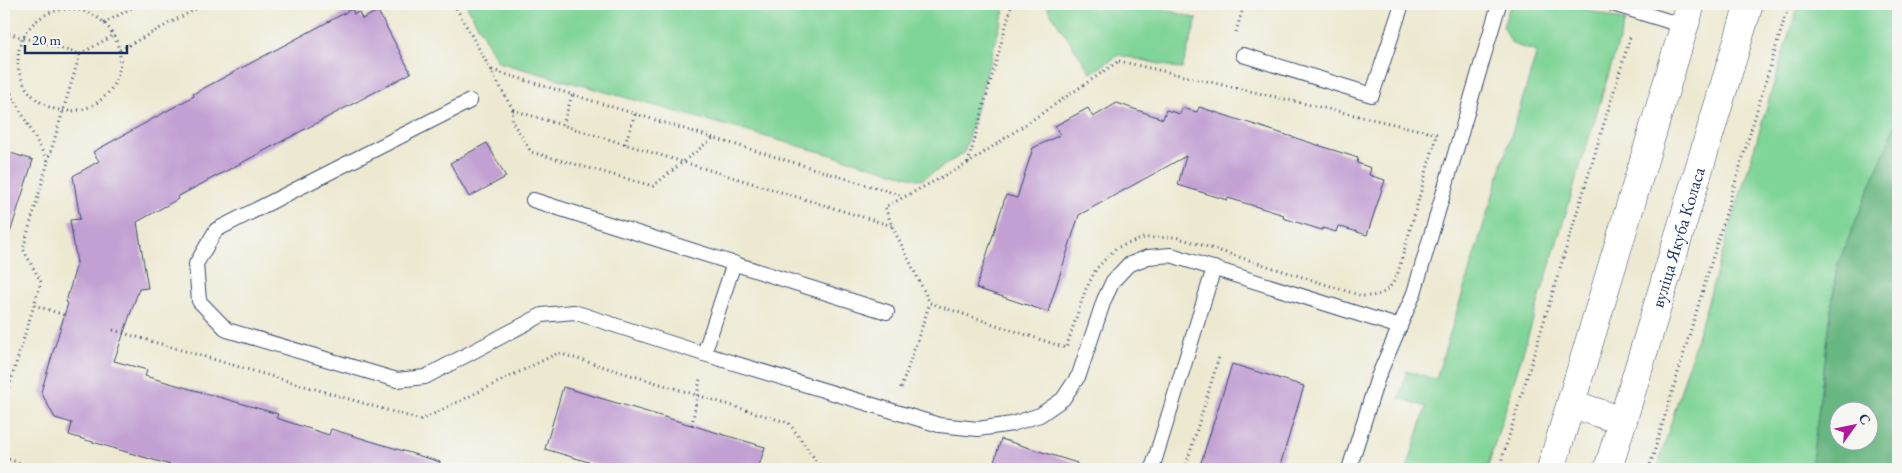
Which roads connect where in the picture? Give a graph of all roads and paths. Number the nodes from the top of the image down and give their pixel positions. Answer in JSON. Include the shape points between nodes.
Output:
{"nodes":[{"id":1,"x":139,"y":4,"type":"edge"},
{"id":2,"x":205,"y":4,"type":"edge"},
{"id":3,"x":454,"y":4,"type":"edge"},
{"id":4,"x":1012,"y":4,"type":"edge"},
{"id":5,"x":1402,"y":4,"type":"edge"},
{"id":6,"x":1500,"y":4,"type":"edge"},
{"id":7,"x":1613,"y":4,"type":"edge"},
{"id":8,"x":1749,"y":4,"type":"edge"},
{"id":9,"x":1789,"y":4,"type":"edge"},
{"id":10,"x":1638,"y":12,"type":"junction"},
{"id":11,"x":1687,"y":15,"type":"edge"},
{"id":12,"x":104,"y":23,"type":"junction"},
{"id":13,"x":4,"y":32,"type":"edge"},
{"id":14,"x":114,"y":35,"type":"junction"},
{"id":15,"x":22,"y":37,"type":"junction"},
{"id":16,"x":120,"y":50,"type":"junction"},
{"id":17,"x":80,"y":54,"type":"junction"},
{"id":18,"x":1243,"y":55,"type":"dead end"},
{"id":19,"x":492,"y":70,"type":"junction"},
{"id":20,"x":4,"y":80,"type":"edge"},
{"id":21,"x":572,"y":95,"type":"junction"},
{"id":22,"x":470,"y":101,"type":"dead end"},
{"id":23,"x":513,"y":110,"type":"junction"},
{"id":24,"x":63,"y":111,"type":"junction"},
{"id":25,"x":635,"y":114,"type":"junction"},
{"id":26,"x":563,"y":125,"type":"junction"},
{"id":27,"x":713,"y":138,"type":"junction"},
{"id":28,"x":625,"y":144,"type":"junction"},
{"id":29,"x":48,"y":162,"type":"junction"},
{"id":30,"x":684,"y":162,"type":"junction"},
{"id":31,"x":968,"y":164,"type":"junction"},
{"id":32,"x":903,"y":196,"type":"junction"},
{"id":33,"x":533,"y":200,"type":"dead end"},
{"id":34,"x":892,"y":226,"type":"junction"},
{"id":35,"x":734,"y":263,"type":"junction"},
{"id":36,"x":1214,"y":268,"type":"junction"},
{"id":37,"x":930,"y":304,"type":"junction"},
{"id":38,"x":34,"y":305,"type":"junction"},
{"id":39,"x":887,"y":312,"type":"dead end"},
{"id":40,"x":64,"y":314,"type":"dead end"},
{"id":41,"x":1400,"y":326,"type":"junction"},
{"id":42,"x":114,"y":330,"type":"dead end"},
{"id":43,"x":704,"y":354,"type":"junction"},
{"id":44,"x":1220,"y":357,"type":"dead end"},
{"id":45,"x":698,"y":395,"type":"junction"},
{"id":46,"x":4,"y":402,"type":"edge"},
{"id":47,"x":1572,"y":404,"type":"junction"},
{"id":48,"x":894,"y":411,"type":"junction"},
{"id":49,"x":1624,"y":421,"type":"junction"},
{"id":50,"x":692,"y":425,"type":"dead end"},
{"id":51,"x":4,"y":458,"type":"edge"},
{"id":52,"x":40,"y":469,"type":"edge"},
{"id":53,"x":822,"y":469,"type":"edge"},
{"id":54,"x":1152,"y":469,"type":"edge"},
{"id":55,"x":1185,"y":469,"type":"edge"},
{"id":56,"x":1349,"y":469,"type":"edge"},
{"id":57,"x":1499,"y":469,"type":"edge"},
{"id":58,"x":1551,"y":469,"type":"edge"},
{"id":59,"x":1608,"y":469,"type":"edge"},
{"id":60,"x":1649,"y":469,"type":"edge"}],
"edges":[{"from":1,"to":12,"type":"path"},
{"from":2,"to":16,"type":"path"},
{"from":3,"to":19,"type":"path"},
{"from":4,"to":31,"type":"path"},
{"from":5,"to":18,"type":"lane","via":[[1372,95]]},
{"from":6,"to":41,"type":"lane","via":[[1414,293]]},
{"from":7,"to":10,"type":"lane"},
{"from":8,"to":49,"type":"street","name":"вуліца Якуба Коласа"},
{"from":9,"to":60,"type":"path"},
{"from":10,"to":11,"type":"lane"},
{"from":10,"to":57,"type":"path"},
{"from":11,"to":47,"type":"street"},
{"from":12,"to":14,"type":"path"},
{"from":12,"to":15,"type":"path","via":[[91,13],[75,8],[59,9],[44,14]]},
{"from":13,"to":15,"type":"path"},
{"from":14,"to":16,"type":"path"},
{"from":14,"to":17,"type":"path"},
{"from":15,"to":17,"type":"path"},
{"from":15,"to":24,"type":"path","via":[[18,69],[24,84],[40,102]]},
{"from":16,"to":24,"type":"path","via":[[120,66],[106,94],[94,104]]},
{"from":17,"to":24,"type":"path"},
{"from":19,"to":21,"type":"path"},
{"from":19,"to":23,"type":"path"},
{"from":20,"to":29,"type":"path"},
{"from":21,"to":25,"type":"path"},
{"from":21,"to":26,"type":"path"},
{"from":22,"to":43,"type":"lane","via":[[216,230],[196,264],[200,300],[227,330],[397,380],[425,377],[542,315],[574,312]]},
{"from":23,"to":26,"type":"path"},
{"from":23,"to":30,"type":"path","via":[[512,120],[531,152],[652,186]]},
{"from":24,"to":29,"type":"path"},
{"from":25,"to":27,"type":"path"},
{"from":25,"to":28,"type":"path"},
{"from":26,"to":28,"type":"path"},
{"from":27,"to":30,"type":"path"},
{"from":27,"to":32,"type":"path"},
{"from":28,"to":30,"type":"path"},
{"from":29,"to":38,"type":"path","via":[[23,249],[41,282]]},
{"from":30,"to":34,"type":"path"},
{"from":31,"to":32,"type":"path"},
{"from":31,"to":37,"type":"path","via":[[1118,61],[1437,134],[1397,276],[1392,285],[1374,297],[1362,296],[1176,237],[1144,238],[1116,248],[1096,269],[1066,348]]},
{"from":32,"to":34,"type":"path","via":[[885,207]]},
{"from":33,"to":35,"type":"lane"},
{"from":34,"to":37,"type":"path"},
{"from":35,"to":39,"type":"lane"},
{"from":35,"to":43,"type":"lane"},
{"from":36,"to":41,"type":"lane"},
{"from":36,"to":48,"type":"lane","via":[[1171,255],[1148,257],[1128,265],[1113,281],[1104,300],[1080,375],[1063,399],[1040,415],[1012,424],[978,429],[940,425]]},
{"from":36,"to":54,"type":"lane"},
{"from":37,"to":48,"type":"path"},
{"from":38,"to":40,"type":"path"},
{"from":38,"to":46,"type":"path"},
{"from":41,"to":56,"type":"lane","via":[[1378,377]]},
{"from":42,"to":45,"type":"path","via":[[421,420],[558,353]]},
{"from":43,"to":45,"type":"path"},
{"from":43,"to":48,"type":"lane"},
{"from":44,"to":55,"type":"path"},
{"from":45,"to":50,"type":"path"},
{"from":45,"to":53,"type":"path","via":[[789,423]]},
{"from":47,"to":49,"type":"street"},
{"from":47,"to":58,"type":"street"},
{"from":49,"to":59,"type":"street","name":"вуліца Якуба Коласа"},
{"from":51,"to":52,"type":"path"}]}
